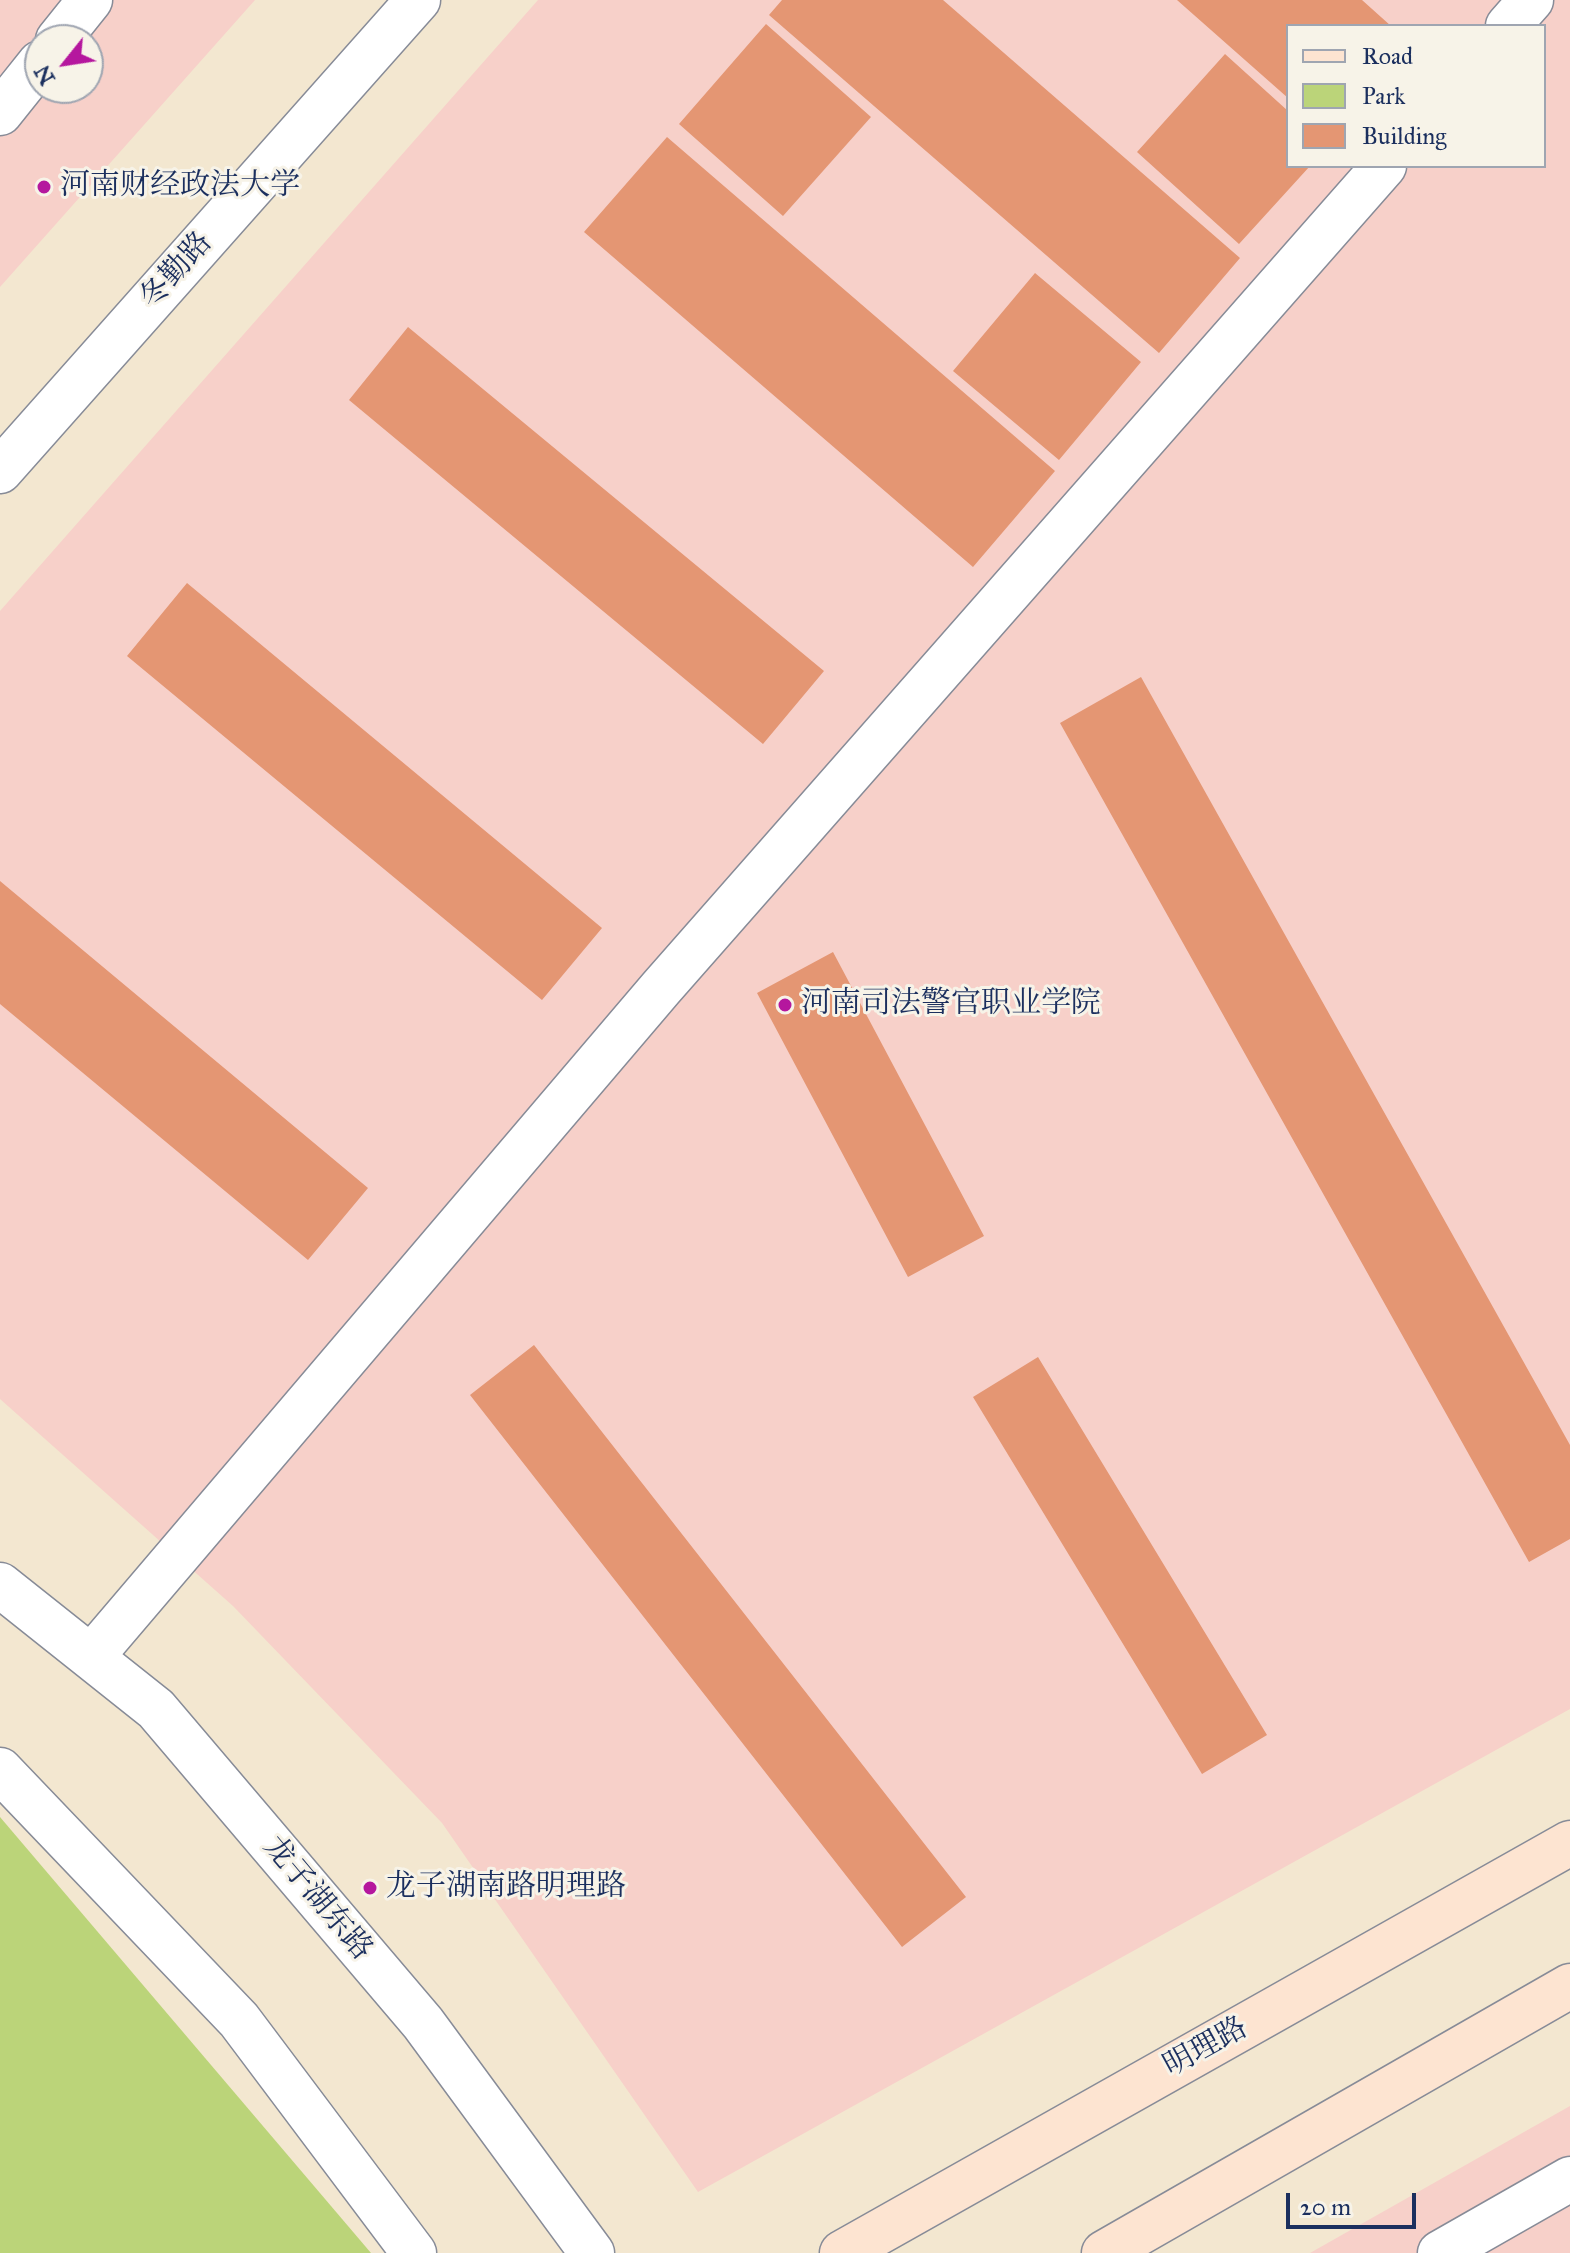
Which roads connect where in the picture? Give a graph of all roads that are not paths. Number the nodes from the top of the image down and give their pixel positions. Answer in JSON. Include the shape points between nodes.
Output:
{"nodes":[{"id":1,"x":90,"y":0,"type":"edge"},
{"id":2,"x":418,"y":0,"type":"edge"},
{"id":3,"x":1531,"y":0,"type":"edge"},
{"id":4,"x":71,"y":24,"type":"edge"},
{"id":5,"x":1510,"y":24,"type":"edge"},
{"id":6,"x":24,"y":83,"type":"edge"},
{"id":7,"x":0,"y":113,"type":"edge"},
{"id":8,"x":1382,"y":168,"type":"edge"},
{"id":9,"x":0,"y":471,"type":"edge"},
{"id":10,"x":0,"y":1585,"type":"edge"},
{"id":11,"x":92,"y":1656,"type":"junction"},
{"id":12,"x":0,"y":1770,"type":"edge"},
{"id":13,"x":1570,"y":1843,"type":"edge"},
{"id":14,"x":1570,"y":1986,"type":"edge"},
{"id":15,"x":1570,"y":2179,"type":"edge"},
{"id":16,"x":414,"y":2253,"type":"edge"},
{"id":17,"x":592,"y":2253,"type":"edge"},
{"id":18,"x":842,"y":2253,"type":"edge"},
{"id":19,"x":1104,"y":2253,"type":"edge"},
{"id":20,"x":1440,"y":2253,"type":"edge"}],
"edges":[{"from":1,"to":4,"type":"street"},
{"from":2,"to":9,"type":"street","name":"冬勤路"},
{"from":3,"to":5,"type":"street"},
{"from":6,"to":7,"type":"street"},
{"from":8,"to":11,"type":"street","via":[[672,976]]},
{"from":10,"to":11,"type":"street","name":"龙子湖东路"},
{"from":11,"to":17,"type":"street","name":"龙子湖东路","via":[[156,1709],[423,2023]]},
{"from":12,"to":16,"type":"street","via":[[239,2020]]},
{"from":13,"to":18,"type":"main road","name":"明理路"},
{"from":14,"to":19,"type":"main road"},
{"from":15,"to":20,"type":"street"}]}
